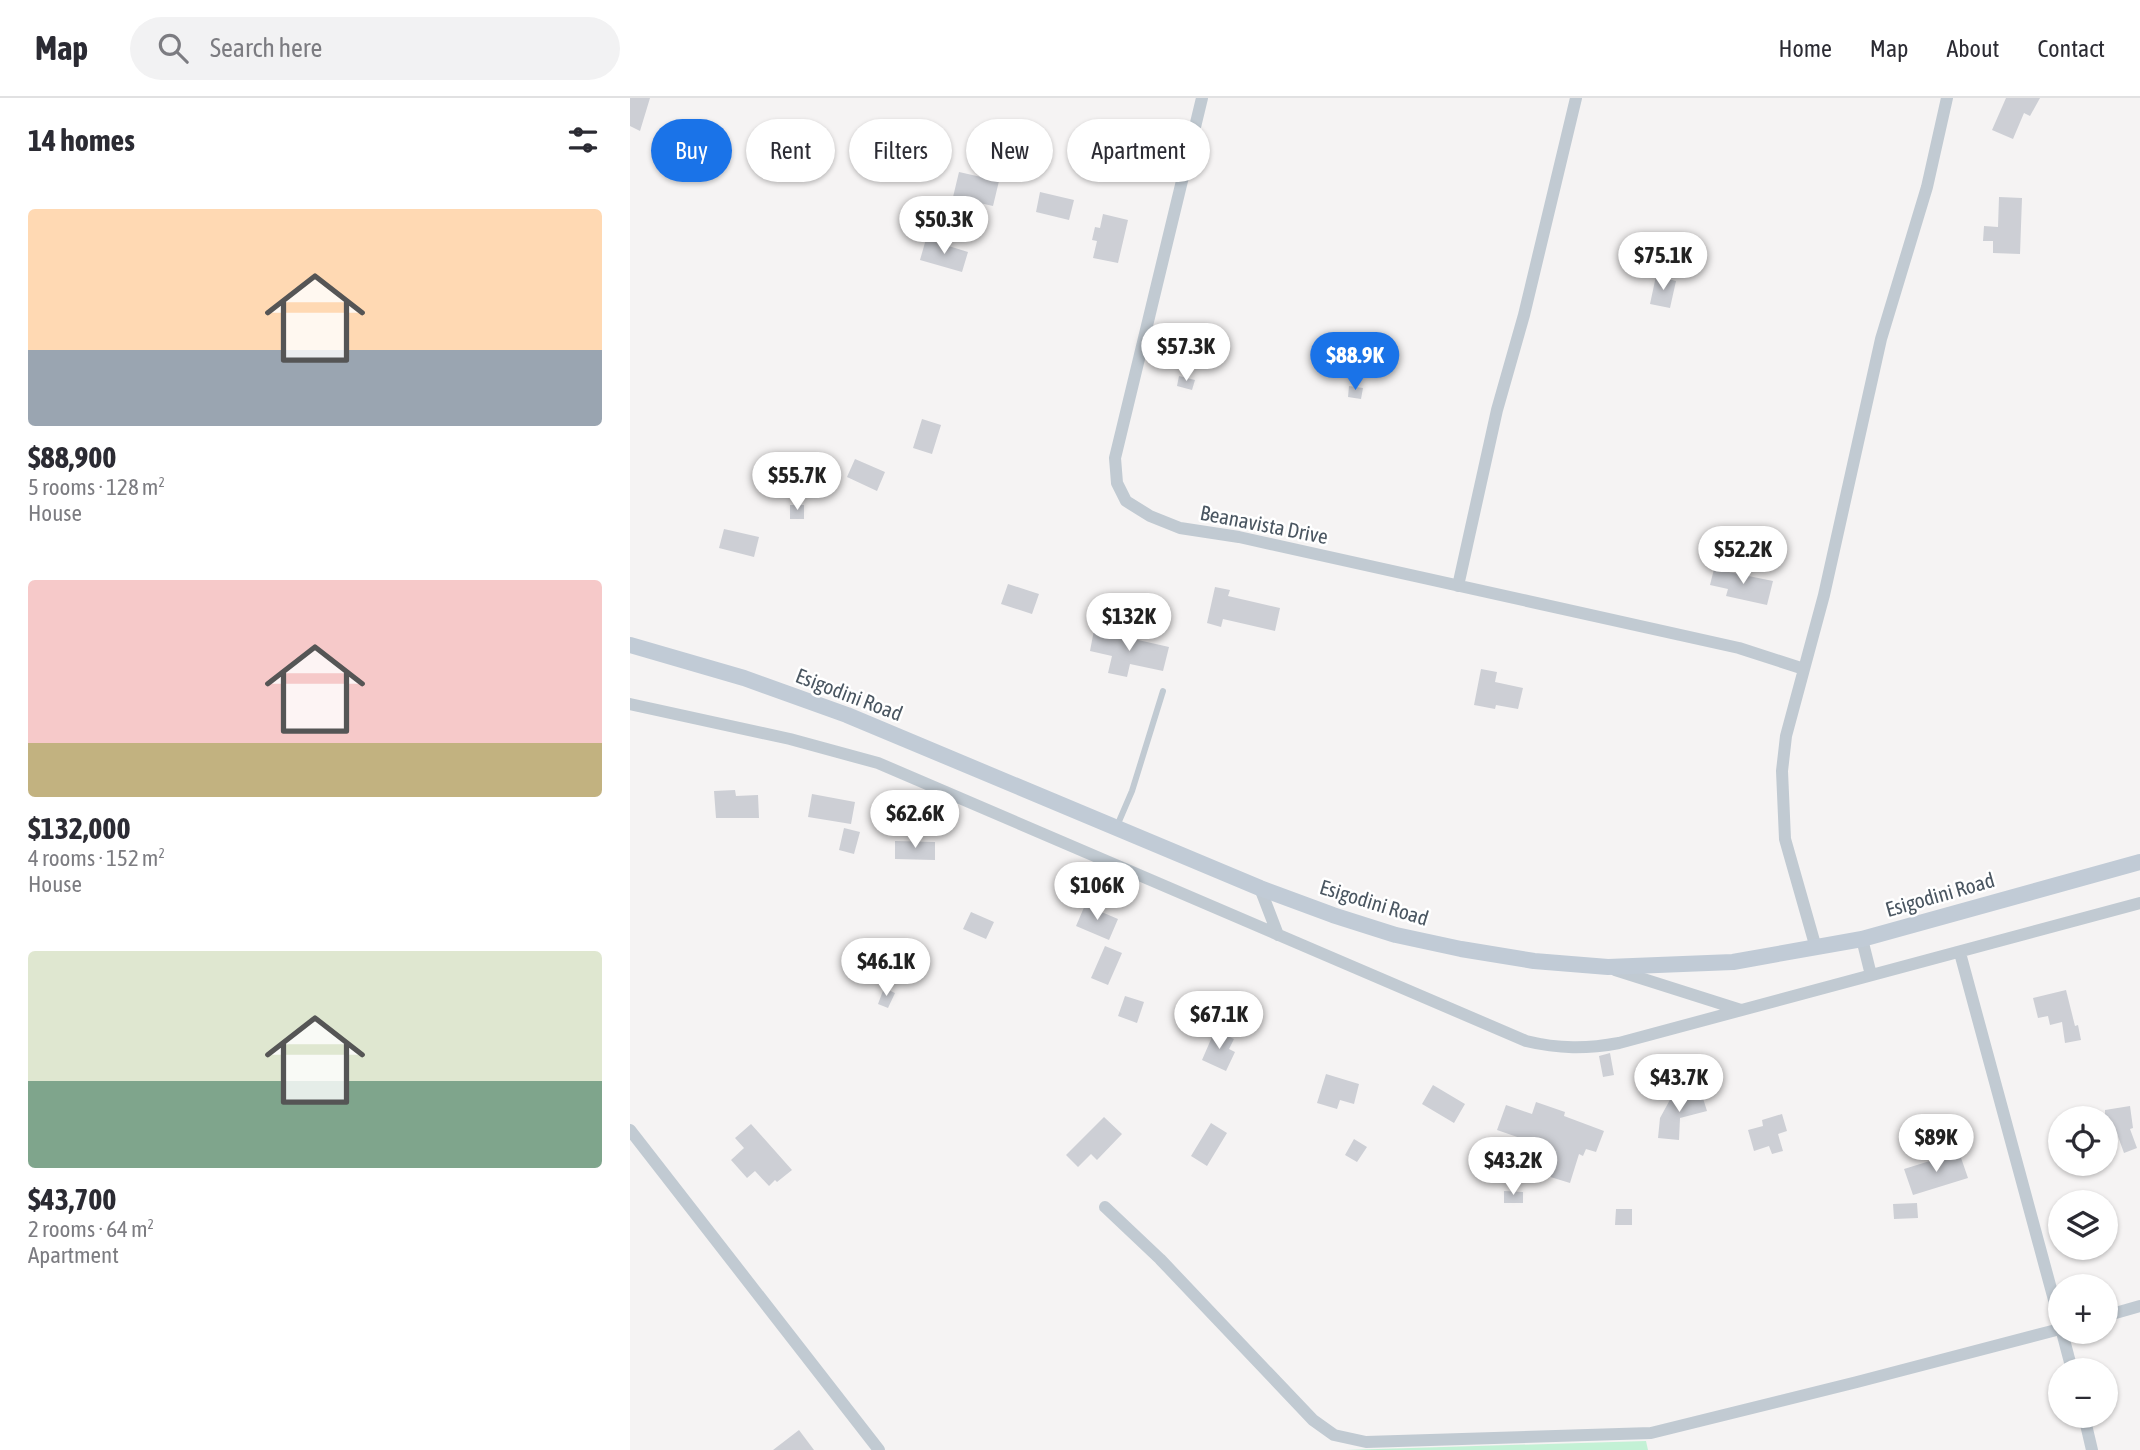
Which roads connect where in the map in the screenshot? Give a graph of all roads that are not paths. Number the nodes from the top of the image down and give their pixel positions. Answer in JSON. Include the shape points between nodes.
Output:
{"nodes":[{"id":1,"x":1202,"y":98,"type":"edge"},
{"id":2,"x":1576,"y":98,"type":"edge"},
{"id":3,"x":1947,"y":98,"type":"edge"},
{"id":4,"x":1458,"y":586,"type":"junction"},
{"id":5,"x":630,"y":645,"type":"edge"},
{"id":6,"x":1804,"y":669,"type":"junction"},
{"id":7,"x":1163,"y":691,"type":"dead end"},
{"id":8,"x":630,"y":704,"type":"edge"},
{"id":9,"x":1117,"y":827,"type":"junction"},
{"id":10,"x":2140,"y":862,"type":"edge"},
{"id":11,"x":1261,"y":888,"type":"junction"},
{"id":12,"x":2140,"y":903,"type":"edge"},
{"id":13,"x":1278,"y":934,"type":"junction"},
{"id":14,"x":1862,"y":939,"type":"junction"},
{"id":15,"x":1816,"y":948,"type":"junction"},
{"id":16,"x":1960,"y":953,"type":"junction"},
{"id":17,"x":1608,"y":967,"type":"junction"},
{"id":18,"x":1871,"y":975,"type":"junction"},
{"id":19,"x":1741,"y":1010,"type":"junction"},
{"id":20,"x":630,"y":1130,"type":"edge"},
{"id":21,"x":1105,"y":1208,"type":"dead end"},
{"id":22,"x":2048,"y":1278,"type":"edge"},
{"id":23,"x":2140,"y":1307,"type":"edge"},
{"id":24,"x":2118,"y":1313,"type":"edge"},
{"id":25,"x":2048,"y":1333,"type":"edge"},
{"id":26,"x":2087,"y":1428,"type":"edge"},
{"id":27,"x":879,"y":1450,"type":"edge"},
{"id":28,"x":2092,"y":1450,"type":"edge"}],
"edges":[{"from":1,"to":4,"type":"street","name":"Beanavista Drive","via":[[1115,458],[1116,483],[1126,501],[1180,528]]},
{"from":2,"to":4,"type":"street"},
{"from":3,"to":6,"type":"street","via":[[1927,187],[1881,339]]},
{"from":4,"to":6,"type":"street","name":"Beanavista Drive","via":[[1740,648]]},
{"from":5,"to":9,"type":"main road","name":"Esigodini Road","via":[[790,693]]},
{"from":6,"to":15,"type":"street","via":[[1786,736],[1782,806],[1785,839]]},
{"from":7,"to":9,"type":"lane"},
{"from":8,"to":13,"type":"street","via":[[878,763]]},
{"from":9,"to":11,"type":"main road","name":"Esigodini Road"},
{"from":10,"to":14,"type":"main road","name":"Esigodini Road"},
{"from":11,"to":13,"type":"street"},
{"from":11,"to":17,"type":"main road","name":"Esigodini Road","via":[[1396,935],[1534,961]]},
{"from":12,"to":16,"type":"street"},
{"from":13,"to":19,"type":"street","via":[[1526,1041],[1553,1047],[1619,1043]]},
{"from":14,"to":15,"type":"main road","name":"Esigodini Road"},
{"from":14,"to":18,"type":"street"},
{"from":15,"to":17,"type":"main road","name":"Esigodini Road","via":[[1733,962]]},
{"from":16,"to":18,"type":"street"},
{"from":16,"to":22,"type":"street"},
{"from":17,"to":19,"type":"street"},
{"from":18,"to":19,"type":"street"},
{"from":20,"to":27,"type":"street"},
{"from":21,"to":25,"type":"street","via":[[1160,1259],[1313,1420],[1348,1440],[1651,1433]]},
{"from":23,"to":24,"type":"street"},
{"from":26,"to":28,"type":"street"}]}
